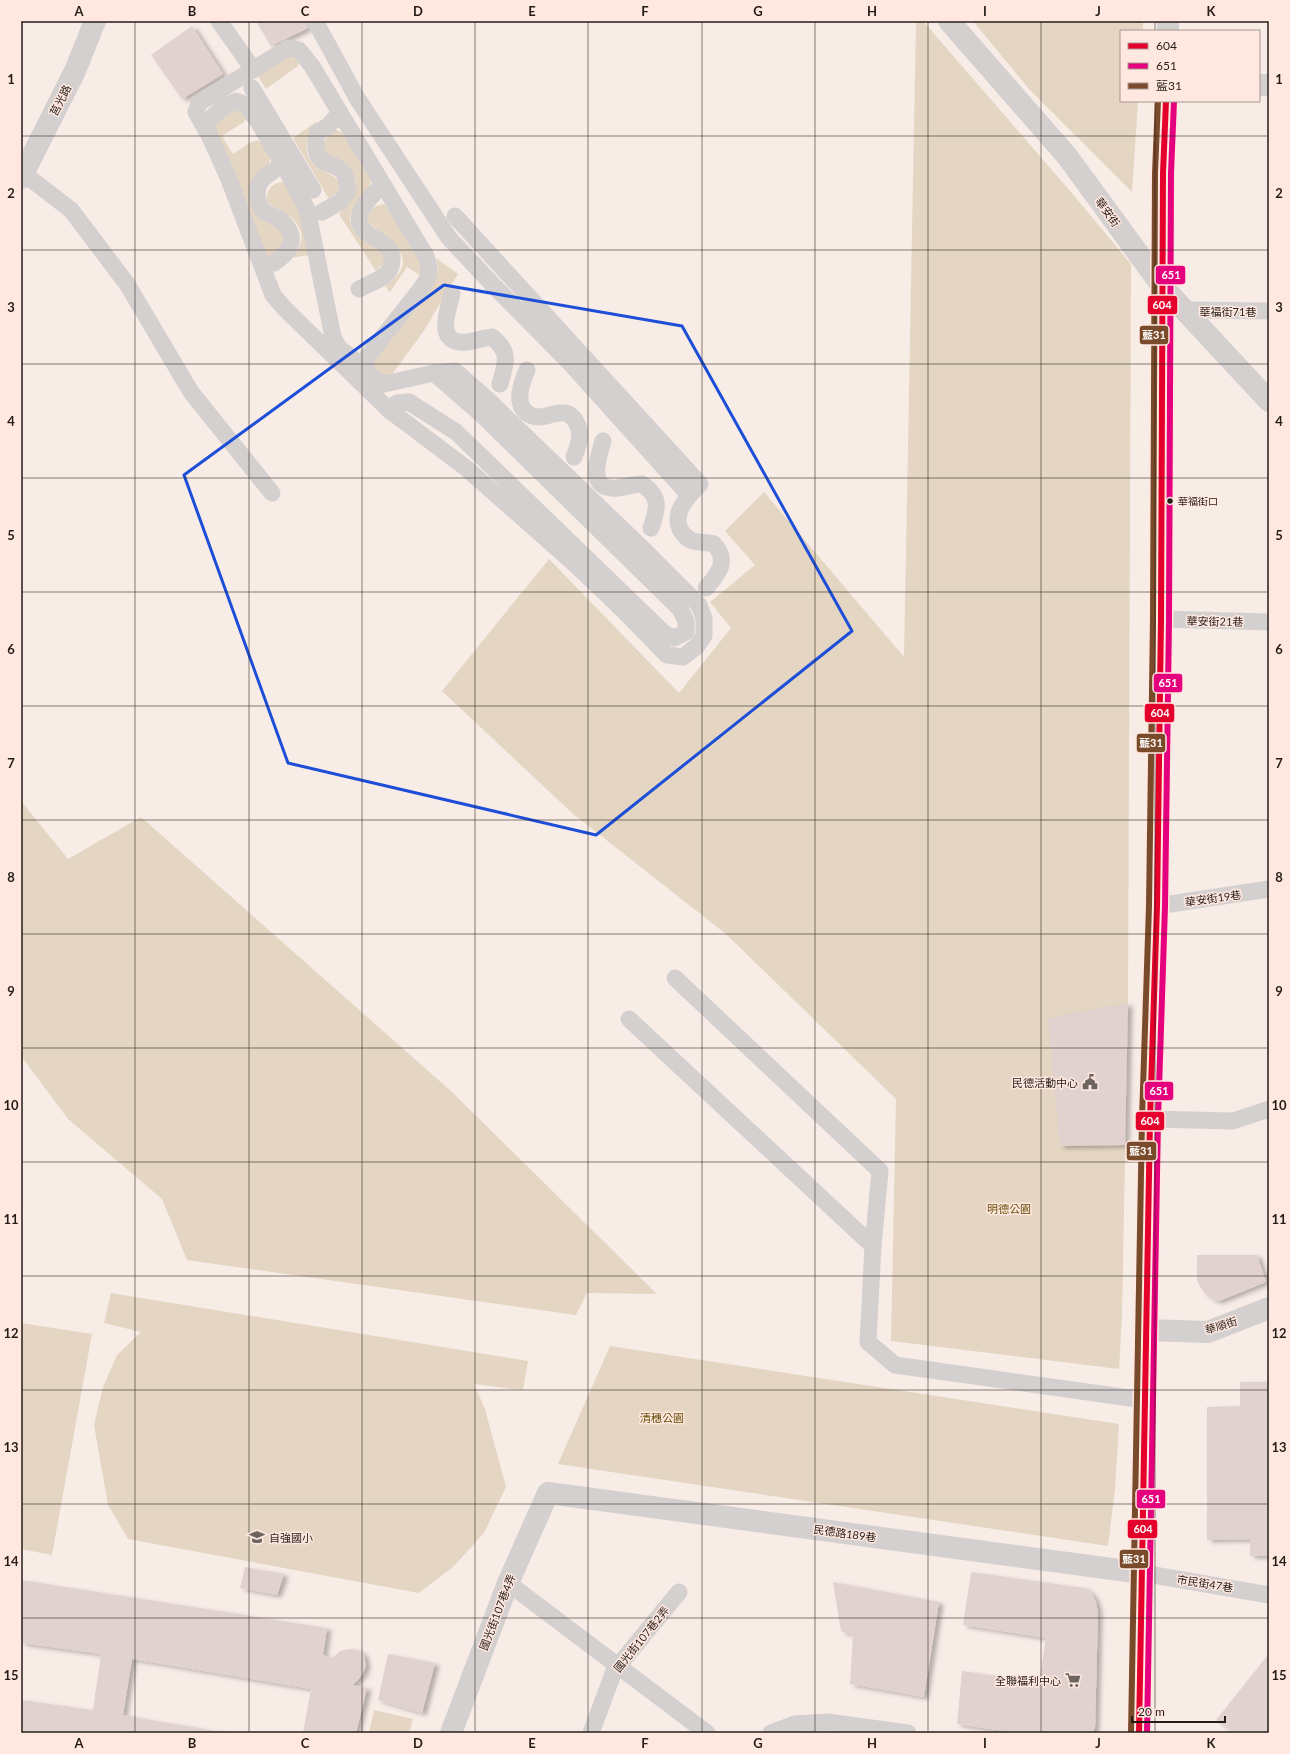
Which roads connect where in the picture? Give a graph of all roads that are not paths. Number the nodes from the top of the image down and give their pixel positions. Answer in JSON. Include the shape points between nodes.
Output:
{"nodes":[{"id":1,"x":95,"y":21,"type":"edge"},
{"id":2,"x":219,"y":21,"type":"edge"},
{"id":3,"x":315,"y":21,"type":"edge"},
{"id":4,"x":948,"y":21,"type":"edge"},
{"id":5,"x":253,"y":69,"type":"junction"},
{"id":6,"x":252,"y":88,"type":"dead end"},
{"id":7,"x":1166,"y":102,"type":"edge"},
{"id":8,"x":340,"y":113,"type":"junction"},
{"id":9,"x":210,"y":137,"type":"junction"},
{"id":10,"x":283,"y":164,"type":"junction"},
{"id":11,"x":22,"y":175,"type":"edge"},
{"id":12,"x":382,"y":185,"type":"junction"},
{"id":13,"x":313,"y":190,"type":"dead end"},
{"id":14,"x":322,"y":212,"type":"dead end"},
{"id":15,"x":454,"y":216,"type":"dead end"},
{"id":16,"x":274,"y":263,"type":"dead end"},
{"id":17,"x":1162,"y":286,"type":"junction"},
{"id":18,"x":359,"y":289,"type":"dead end"},
{"id":19,"x":452,"y":294,"type":"dead end"},
{"id":20,"x":1186,"y":310,"type":"junction"},
{"id":21,"x":1269,"y":311,"type":"edge"},
{"id":22,"x":365,"y":368,"type":"junction"},
{"id":23,"x":527,"y":370,"type":"dead end"},
{"id":24,"x":434,"y":373,"type":"junction"},
{"id":25,"x":500,"y":384,"type":"dead end"},
{"id":26,"x":1269,"y":401,"type":"edge"},
{"id":27,"x":389,"y":410,"type":"junction"},
{"id":28,"x":603,"y":441,"type":"dead end"},
{"id":29,"x":574,"y":457,"type":"dead end"},
{"id":30,"x":272,"y":493,"type":"dead end"},
{"id":31,"x":690,"y":496,"type":"junction"},
{"id":32,"x":651,"y":528,"type":"dead end"},
{"id":33,"x":706,"y":588,"type":"dead end"},
{"id":34,"x":1161,"y":619,"type":"junction"},
{"id":35,"x":1269,"y":622,"type":"edge"},
{"id":36,"x":1269,"y":889,"type":"edge"},
{"id":37,"x":1157,"y":906,"type":"junction"},
{"id":38,"x":675,"y":978,"type":"dead end"},
{"id":39,"x":629,"y":1019,"type":"dead end"},
{"id":40,"x":1269,"y":1109,"type":"edge"},
{"id":41,"x":1150,"y":1119,"type":"junction"},
{"id":42,"x":873,"y":1246,"type":"junction"},
{"id":43,"x":1269,"y":1308,"type":"edge"},
{"id":44,"x":1147,"y":1330,"type":"junction"},
{"id":45,"x":1144,"y":1400,"type":"junction"},
{"id":46,"x":548,"y":1493,"type":"joint"},
{"id":47,"x":1142,"y":1573,"type":"junction"},
{"id":48,"x":508,"y":1583,"type":"junction"},
{"id":49,"x":679,"y":1592,"type":"dead end"},
{"id":50,"x":1269,"y":1595,"type":"edge"},
{"id":51,"x":618,"y":1666,"type":"junction"},
{"id":52,"x":451,"y":1733,"type":"edge"},
{"id":53,"x":591,"y":1733,"type":"edge"},
{"id":54,"x":707,"y":1733,"type":"edge"},
{"id":55,"x":771,"y":1733,"type":"edge"},
{"id":56,"x":908,"y":1733,"type":"edge"},
{"id":57,"x":1140,"y":1733,"type":"edge"}],
"edges":[{"from":1,"to":11,"type":"street","name":"莒光路","via":[[75,71]]},
{"from":2,"to":5,"type":"lane"},
{"from":3,"to":31,"type":"lane","via":[[357,98],[449,238],[585,379]]},
{"from":4,"to":17,"type":"street","name":"華安街","via":[[1067,156]]},
{"from":5,"to":8,"type":"lane","via":[[288,48],[299,50],[312,66]]},
{"from":5,"to":9,"type":"lane","via":[[200,103],[196,112]]},
{"from":6,"to":13,"type":"lane"},
{"from":7,"to":17,"type":"street"},
{"from":8,"to":12,"type":"lane"},
{"from":8,"to":14,"type":"lane","via":[[317,133],[315,142],[322,161],[342,170],[348,191],[340,202]]},
{"from":9,"to":10,"type":"lane","via":[[207,122],[222,108],[236,101],[246,105]]},
{"from":9,"to":27,"type":"lane","via":[[273,295],[285,310]]},
{"from":10,"to":16,"type":"lane","via":[[260,181],[257,193],[258,203],[265,212],[278,218],[287,226],[292,236],[290,248]]},
{"from":10,"to":22,"type":"lane","via":[[307,209],[333,336],[339,348]]},
{"from":11,"to":30,"type":"lane","via":[[71,210],[127,284],[191,392]]},
{"from":12,"to":18,"type":"lane","via":[[359,215],[365,231],[389,247],[393,255],[392,266],[384,276]]},
{"from":12,"to":22,"type":"lane","via":[[426,256],[428,278],[367,357]]},
{"from":15,"to":31,"type":"lane","via":[[700,484]]},
{"from":17,"to":20,"type":"street","name":"華安街"},
{"from":17,"to":34,"type":"street"},
{"from":19,"to":25,"type":"lane","via":[[445,317],[445,328],[449,337],[466,342],[492,337],[499,343],[506,354]]},
{"from":20,"to":21,"type":"lane","name":"華福街71巷"},
{"from":20,"to":26,"type":"street","name":"華安街"},
{"from":22,"to":24,"type":"lane","via":[[372,377],[384,384]]},
{"from":23,"to":29,"type":"lane","via":[[520,392],[520,403],[524,411],[531,416],[541,417],[566,412],[574,418],[580,429],[580,441]]},
{"from":24,"to":27,"type":"lane","via":[[480,413],[680,608],[686,621],[686,632],[674,638],[664,633],[456,432],[409,402],[397,403]]},
{"from":24,"to":27,"type":"lane","via":[[455,371],[488,400],[699,606],[704,618],[704,636],[684,658],[667,656],[576,565],[466,468]]},
{"from":28,"to":32,"type":"lane","via":[[596,464],[596,475],[600,482],[608,487],[642,484],[650,489],[657,500]]},
{"from":31,"to":33,"type":"lane","via":[[677,516],[683,535],[693,541],[714,544],[720,551],[720,571]]},
{"from":34,"to":35,"type":"lane","name":"華安街21巷"},
{"from":34,"to":37,"type":"street"},
{"from":36,"to":37,"type":"lane","name":"華安街19巷"},
{"from":37,"to":41,"type":"street"},
{"from":38,"to":42,"type":"lane","via":[[880,1171]]},
{"from":39,"to":42,"type":"lane"},
{"from":40,"to":41,"type":"lane","via":[[1233,1121]]},
{"from":41,"to":44,"type":"street"},
{"from":42,"to":45,"type":"lane","via":[[868,1342],[895,1365]]},
{"from":43,"to":44,"type":"street","name":"華順街","via":[[1208,1332]]},
{"from":44,"to":45,"type":"street"},
{"from":45,"to":47,"type":"street"},
{"from":46,"to":47,"type":"street","name":"民德路189巷"},
{"from":46,"to":48,"type":"street","name":"國光街107巷4弄"},
{"from":47,"to":50,"type":"lane","name":"市民街47巷"},
{"from":47,"to":57,"type":"street"},
{"from":48,"to":51,"type":"lane"},
{"from":48,"to":52,"type":"street","name":"國光街107巷4弄"},
{"from":49,"to":51,"type":"lane","name":"國光街107巷2弄"},
{"from":51,"to":53,"type":"lane","name":"國光街107巷2弄"},
{"from":51,"to":54,"type":"lane"},
{"from":55,"to":56,"type":"lane","via":[[795,1724],[827,1722]]}]}
